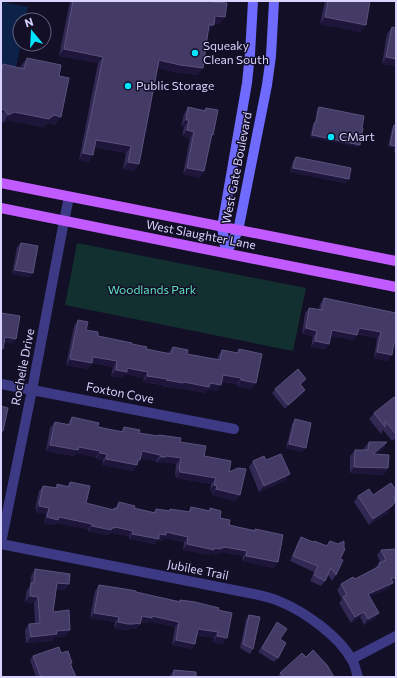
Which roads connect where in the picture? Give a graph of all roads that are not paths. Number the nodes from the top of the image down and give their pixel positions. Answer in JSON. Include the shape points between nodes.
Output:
{"nodes":[{"id":1,"x":253,"y":1,"type":"edge"},
{"id":2,"x":274,"y":1,"type":"edge"},
{"id":3,"x":1,"y":183,"type":"edge"},
{"id":4,"x":69,"y":197,"type":"junction"},
{"id":5,"x":1,"y":208,"type":"edge"},
{"id":6,"x":64,"y":221,"type":"junction"},
{"id":7,"x":222,"y":227,"type":"junction"},
{"id":8,"x":238,"y":231,"type":"junction"},
{"id":9,"x":226,"y":252,"type":"junction"},
{"id":10,"x":396,"y":261,"type":"edge"},
{"id":11,"x":396,"y":286,"type":"edge"},
{"id":12,"x":1,"y":384,"type":"edge"},
{"id":13,"x":32,"y":390,"type":"junction"},
{"id":14,"x":234,"y":429,"type":"dead end"},
{"id":15,"x":1,"y":544,"type":"edge"},
{"id":16,"x":396,"y":636,"type":"edge"},
{"id":17,"x":352,"y":659,"type":"junction"},
{"id":18,"x":358,"y":677,"type":"edge"}],
"edges":[{"from":1,"to":7,"type":"main road","name":"West Gate Boulevard","via":[[247,83]]},
{"from":2,"to":8,"type":"main road","name":"West Gate Boulevard","via":[[267,85]]},
{"from":3,"to":4,"type":"main road","name":"West Slaughter Lane"},
{"from":4,"to":6,"type":"street","name":"Rochelle Drive"},
{"from":4,"to":7,"type":"main road","name":"West Slaughter Lane"},
{"from":5,"to":6,"type":"main road","name":"West Slaughter Lane"},
{"from":6,"to":9,"type":"main road","name":"West Slaughter Lane"},
{"from":6,"to":13,"type":"street","name":"Rochelle Drive"},
{"from":7,"to":8,"type":"main road","name":"West Slaughter Lane"},
{"from":7,"to":9,"type":"main road","name":"West Gate Boulevard"},
{"from":8,"to":9,"type":"main road","name":"West Gate Boulevard"},
{"from":8,"to":10,"type":"main road","name":"West Slaughter Lane"},
{"from":9,"to":11,"type":"main road","name":"West Slaughter Lane"},
{"from":12,"to":13,"type":"street","name":"Foxton Cove"},
{"from":13,"to":14,"type":"street","name":"Foxton Cove"},
{"from":13,"to":15,"type":"street","name":"Rochelle Drive"},
{"from":15,"to":17,"type":"street","name":"Jubilee Trail","via":[[279,601],[310,617],[340,644]]},
{"from":16,"to":17,"type":"street"},
{"from":17,"to":18,"type":"street","name":"Jubilee Trail"}]}
